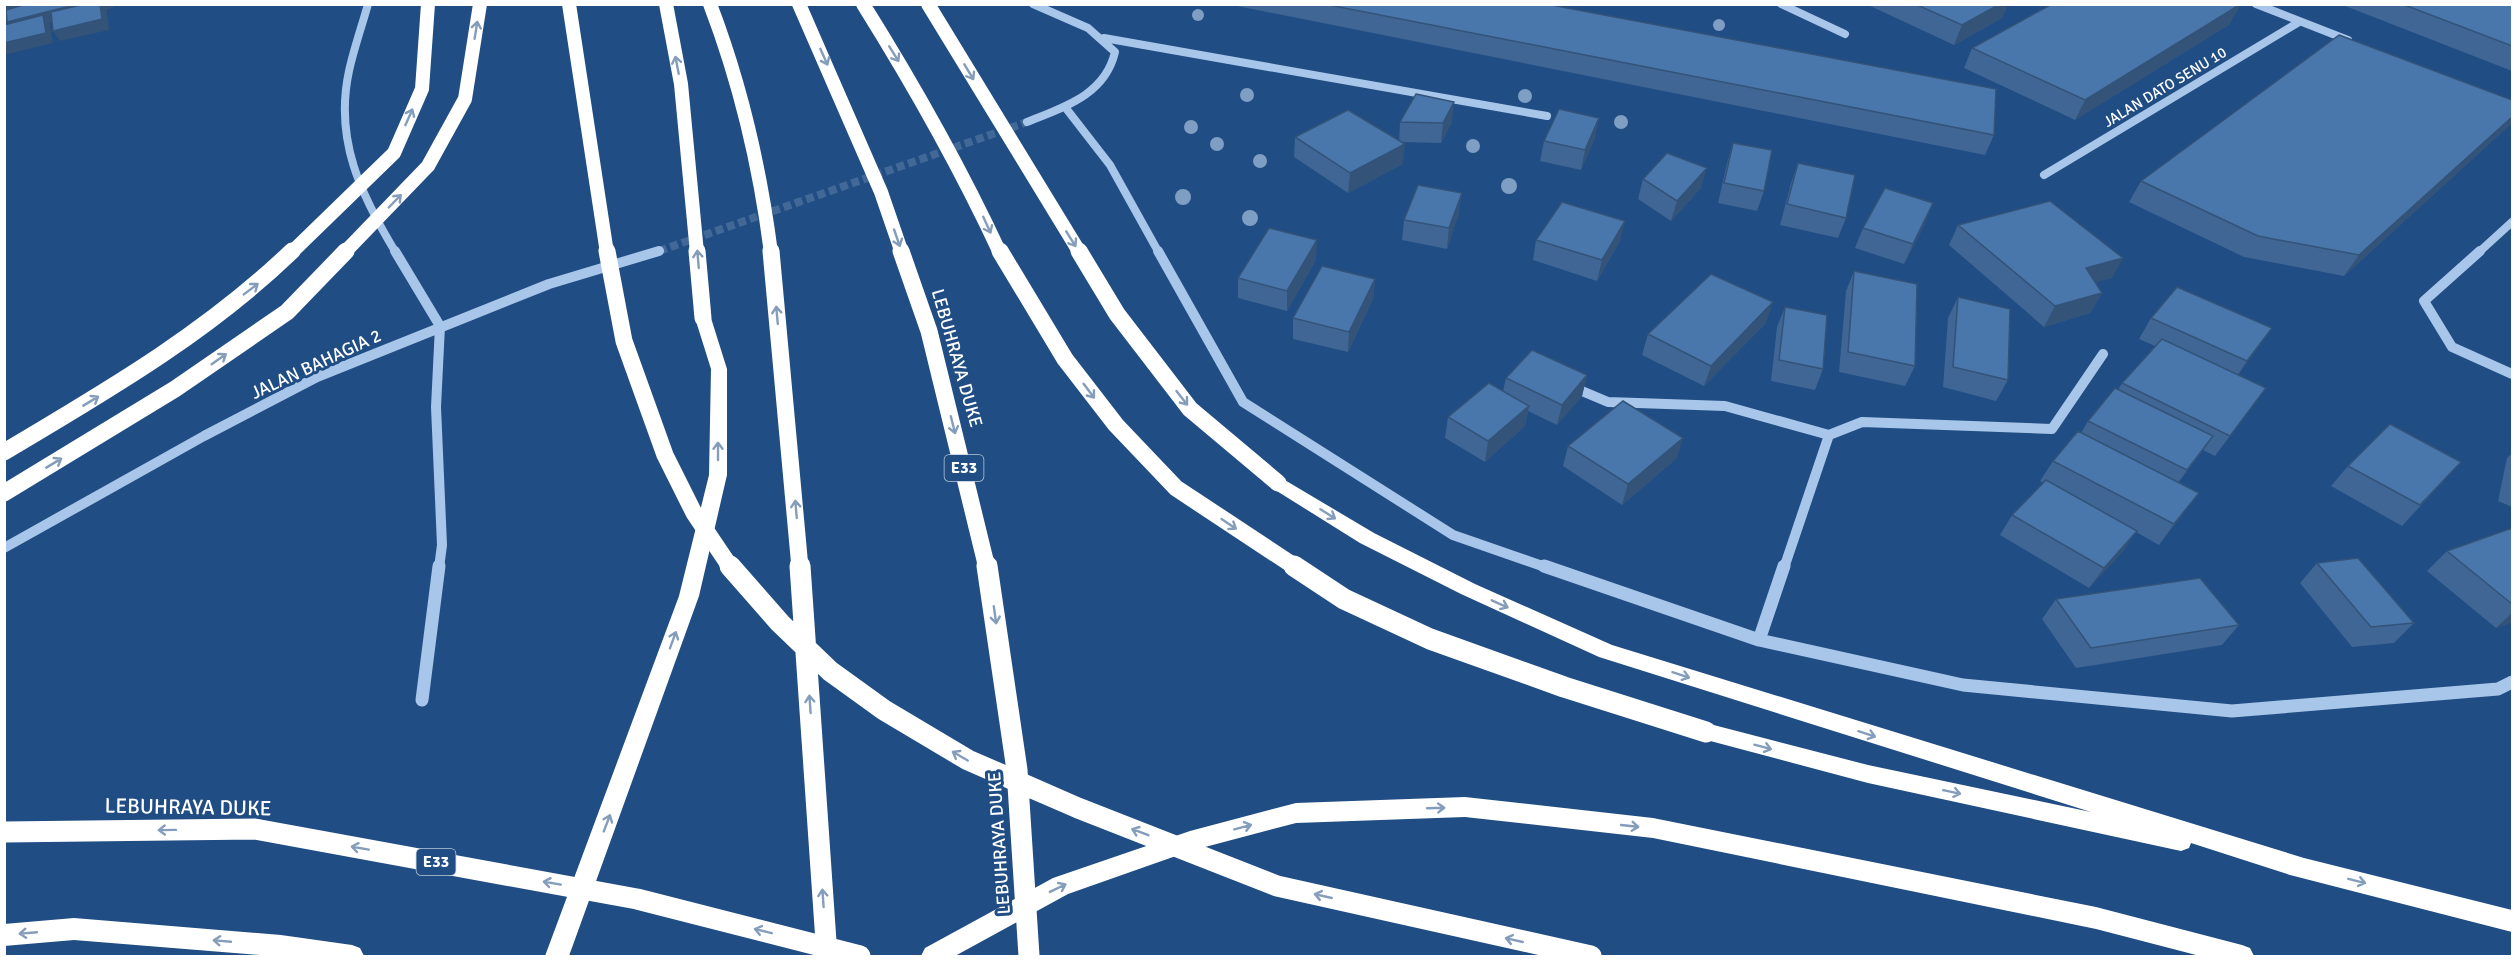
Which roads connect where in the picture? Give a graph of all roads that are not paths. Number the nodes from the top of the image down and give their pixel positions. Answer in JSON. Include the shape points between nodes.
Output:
{"nodes":[{"id":1,"x":369,"y":4,"type":"edge"},
{"id":2,"x":428,"y":4,"type":"edge"},
{"id":3,"x":480,"y":4,"type":"edge"},
{"id":4,"x":569,"y":4,"type":"edge"},
{"id":5,"x":666,"y":4,"type":"edge"},
{"id":6,"x":710,"y":4,"type":"edge"},
{"id":7,"x":798,"y":4,"type":"edge"},
{"id":8,"x":863,"y":4,"type":"edge"},
{"id":9,"x":927,"y":4,"type":"edge"},
{"id":10,"x":1033,"y":4,"type":"edge"},
{"id":11,"x":1781,"y":4,"type":"edge"},
{"id":12,"x":2256,"y":4,"type":"edge"},
{"id":13,"x":2299,"y":22,"type":"junction"},
{"id":14,"x":1845,"y":34,"type":"dead end"},
{"id":15,"x":1104,"y":38,"type":"junction"},
{"id":16,"x":2353,"y":42,"type":"edge"},
{"id":17,"x":1065,"y":106,"type":"junction"},
{"id":18,"x":1547,"y":116,"type":"dead end"},
{"id":19,"x":1027,"y":122,"type":"tunnel mouth"},
{"id":20,"x":2044,"y":175,"type":"dead end"},
{"id":21,"x":2512,"y":222,"type":"edge"},
{"id":22,"x":659,"y":251,"type":"tunnel mouth"},
{"id":23,"x":440,"y":326,"type":"junction"},
{"id":24,"x":2103,"y":354,"type":"dead end"},
{"id":25,"x":2512,"y":374,"type":"edge"},
{"id":26,"x":1556,"y":381,"type":"edge"},
{"id":27,"x":1829,"y":435,"type":"junction"},
{"id":28,"x":4,"y":452,"type":"edge"},
{"id":29,"x":4,"y":493,"type":"edge"},
{"id":30,"x":4,"y":548,"type":"edge"},
{"id":31,"x":1760,"y":640,"type":"junction"},
{"id":32,"x":2512,"y":682,"type":"edge"},
{"id":33,"x":422,"y":700,"type":"dead end"},
{"id":34,"x":4,"y":832,"type":"edge"},
{"id":35,"x":2300,"y":867,"type":"junction"},
{"id":36,"x":2512,"y":921,"type":"edge"},
{"id":37,"x":4,"y":935,"type":"edge"},
{"id":38,"x":352,"y":957,"type":"edge"},
{"id":39,"x":557,"y":957,"type":"edge"},
{"id":40,"x":827,"y":957,"type":"edge"},
{"id":41,"x":860,"y":957,"type":"edge"},
{"id":42,"x":933,"y":957,"type":"edge"},
{"id":43,"x":1029,"y":957,"type":"edge"},
{"id":44,"x":1591,"y":957,"type":"edge"},
{"id":45,"x":2242,"y":957,"type":"edge"}],
"edges":[{"from":1,"to":23,"type":"street","via":[[349,72],[345,114],[348,150],[368,207]]},
{"from":28,"to":2,"type":"highway","one_way":true,"bridge":true,"via":[[144,369],[261,281],[393,153],[422,89]]},
{"from":29,"to":3,"type":"highway","one_way":true,"bridge":true,"via":[[175,389],[287,312],[428,166],[465,99]]},
{"from":44,"to":4,"type":"highway","one_way":true,"bridge":true,"via":[[1277,886],[968,760],[884,710],[830,671],[732,569],[694,513],[665,455],[624,341],[603,231]]},
{"from":39,"to":5,"type":"highway","one_way":true,"bridge":true,"via":[[689,596],[718,475],[719,369],[703,318],[681,84]]},
{"from":40,"to":6,"type":"highway","one_way":true,"bridge":true,"via":[[799,542],[768,219],[746,108]]},
{"from":7,"to":43,"type":"highway","name":"LEBUHRAYA DUKE","number":"E33","one_way":true,"bridge":true,"via":[[881,192],[929,331],[986,558],[1017,770]]},
{"from":8,"to":35,"type":"highway","one_way":true,"bridge":true,"via":[[973,194],[1001,254],[1065,359],[1116,425],[1176,488],[1344,599],[1430,639],[1706,732],[1868,774]]},
{"from":9,"to":35,"type":"highway","one_way":true,"bridge":true,"via":[[1117,314],[1190,409],[1278,483],[1367,538],[1605,651]]},
{"from":10,"to":15,"type":"street","via":[[1080,23]]},
{"from":11,"to":14,"type":"street"},
{"from":12,"to":13,"type":"street"},
{"from":13,"to":16,"type":"street"},
{"from":13,"to":20,"type":"street","name":"JALAN DATO SENU 10"},
{"from":15,"to":17,"type":"street","via":[[1115,52],[1114,68],[1100,87]]},
{"from":15,"to":18,"type":"street"},
{"from":17,"to":19,"type":"street"},
{"from":17,"to":31,"type":"street","via":[[1110,165],[1243,402],[1453,535]]},
{"from":21,"to":25,"type":"street","via":[[2424,301],[2452,347]]},
{"from":22,"to":23,"type":"street","name":"JALAN BAHAGIA 2","via":[[549,284]]},
{"from":23,"to":30,"type":"street","name":"JALAN BAHAGIA 2","via":[[317,377]]},
{"from":23,"to":33,"type":"street","via":[[436,407],[442,545]]},
{"from":24,"to":27,"type":"street","via":[[2052,429],[1862,422]]},
{"from":26,"to":27,"type":"street","via":[[1608,402],[1725,406]]},
{"from":27,"to":31,"type":"street"},
{"from":31,"to":32,"type":"street","via":[[1963,685],[2232,711],[2499,689]]},
{"from":41,"to":34,"type":"highway","name":"LEBUHRAYA DUKE","number":"E33","one_way":true,"bridge":true,"via":[[637,899],[255,829]]},
{"from":35,"to":36,"type":"highway","one_way":true},
{"from":38,"to":37,"type":"highway","one_way":true,"via":[[281,946],[74,929]]},
{"from":42,"to":45,"type":"highway","one_way":true,"via":[[1061,886],[1190,841],[1296,813],[1465,807],[1653,828],[2096,918]]}]}
